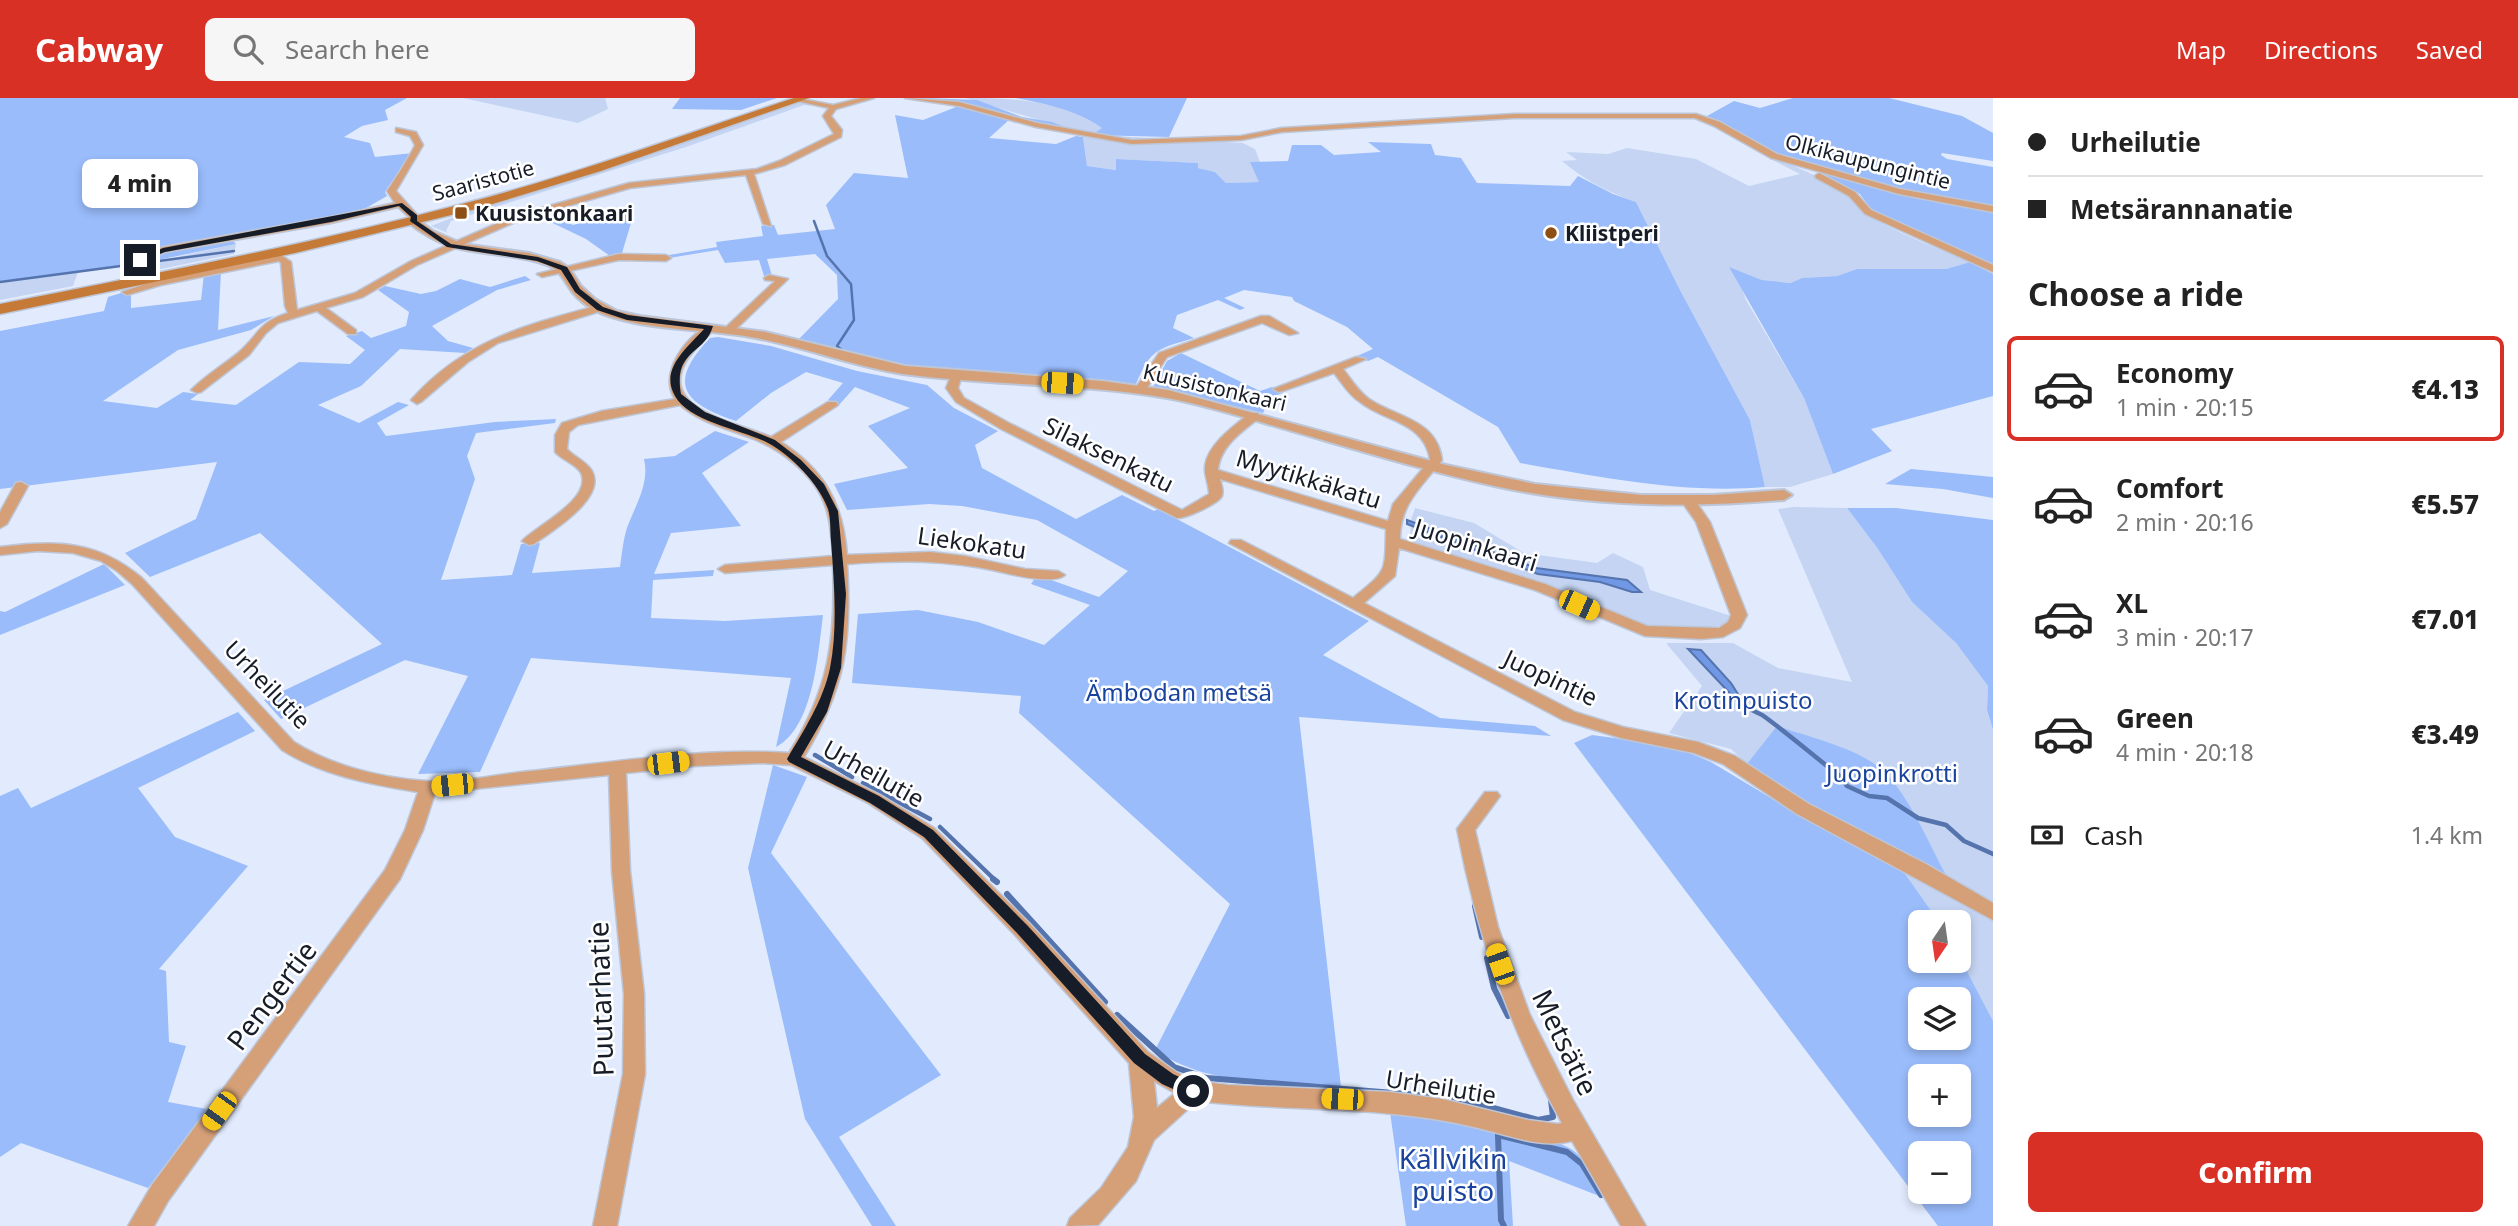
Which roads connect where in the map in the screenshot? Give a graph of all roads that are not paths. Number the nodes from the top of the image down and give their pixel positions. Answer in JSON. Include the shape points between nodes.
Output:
{"nodes":[{"id":1,"x":803,"y":98,"type":"edge"},
{"id":2,"x":870,"y":98,"type":"edge"},
{"id":3,"x":909,"y":98,"type":"edge"},
{"id":4,"x":833,"y":107,"type":"junction"},
{"id":5,"x":398,"y":130,"type":"dead end"},
{"id":6,"x":1789,"y":160,"type":"junction"},
{"id":7,"x":750,"y":173,"type":"junction"},
{"id":8,"x":400,"y":204,"type":"junction"},
{"id":9,"x":1993,"y":209,"type":"edge"},
{"id":10,"x":413,"y":221,"type":"junction"},
{"id":11,"x":768,"y":224,"type":"dead end"},
{"id":12,"x":452,"y":246,"type":"junction"},
{"id":13,"x":666,"y":258,"type":"dead end"},
{"id":14,"x":138,"y":266,"type":"dead end"},
{"id":15,"x":564,"y":268,"type":"junction"},
{"id":16,"x":1993,"y":269,"type":"edge"},
{"id":17,"x":542,"y":274,"type":"dead end"},
{"id":18,"x":769,"y":278,"type":"dead end"},
{"id":19,"x":127,"y":292,"type":"dead end"},
{"id":20,"x":318,"y":307,"type":"junction"},
{"id":21,"x":600,"y":308,"type":"junction"},
{"id":22,"x":0,"y":310,"type":"edge"},
{"id":23,"x":1250,"y":311,"type":"dead end"},
{"id":24,"x":294,"y":314,"type":"junction"},
{"id":25,"x":1263,"y":319,"type":"junction"},
{"id":26,"x":710,"y":328,"type":"junction"},
{"id":27,"x":729,"y":330,"type":"junction"},
{"id":28,"x":352,"y":332,"type":"dead end"},
{"id":29,"x":1293,"y":332,"type":"dead end"},
{"id":30,"x":1360,"y":359,"type":"dead end"},
{"id":31,"x":1336,"y":368,"type":"junction"},
{"id":32,"x":956,"y":375,"type":"junction"},
{"id":33,"x":1141,"y":389,"type":"junction"},
{"id":34,"x":1279,"y":389,"type":"dead end"},
{"id":35,"x":197,"y":390,"type":"dead end"},
{"id":36,"x":417,"y":400,"type":"dead end"},
{"id":37,"x":682,"y":401,"type":"junction"},
{"id":38,"x":832,"y":405,"type":"dead end"},
{"id":39,"x":1254,"y":416,"type":"junction"},
{"id":40,"x":772,"y":442,"type":"junction"},
{"id":41,"x":1431,"y":464,"type":"junction"},
{"id":42,"x":1210,"y":472,"type":"junction"},
{"id":43,"x":21,"y":486,"type":"dead end"},
{"id":44,"x":1784,"y":495,"type":"dead end"},
{"id":45,"x":1689,"y":502,"type":"junction"},
{"id":46,"x":0,"y":524,"type":"edge"},
{"id":47,"x":1394,"y":535,"type":"junction"},
{"id":48,"x":529,"y":541,"type":"dead end"},
{"id":49,"x":1236,"y":543,"type":"dead end"},
{"id":50,"x":0,"y":551,"type":"edge"},
{"id":51,"x":839,"y":561,"type":"junction"},
{"id":52,"x":724,"y":569,"type":"dead end"},
{"id":53,"x":1058,"y":575,"type":"dead end"},
{"id":54,"x":1354,"y":604,"type":"junction"},
{"id":55,"x":794,"y":759,"type":"junction"},
{"id":56,"x":617,"y":769,"type":"junction"},
{"id":57,"x":428,"y":788,"type":"junction"},
{"id":58,"x":1491,"y":796,"type":"dead end"},
{"id":59,"x":1993,"y":912,"type":"edge"},
{"id":60,"x":1140,"y":1059,"type":"junction"},
{"id":61,"x":1193,"y":1091,"type":"junction"},
{"id":62,"x":1578,"y":1129,"type":"junction"},
{"id":63,"x":1145,"y":1133,"type":"junction"},
{"id":64,"x":140,"y":1226,"type":"edge"},
{"id":65,"x":605,"y":1226,"type":"edge"},
{"id":66,"x":1080,"y":1226,"type":"edge"},
{"id":67,"x":1634,"y":1226,"type":"edge"}],
"edges":[{"from":1,"to":4,"type":"street"},
{"from":1,"to":10,"type":"main road","name":"Saaristotie","via":[[590,171]]},
{"from":2,"to":4,"type":"street"},
{"from":3,"to":6,"type":"street","name":"Olkikaupungintie","via":[[960,104],[1066,131],[1138,142],[1521,116],[1689,116]]},
{"from":4,"to":7,"type":"street","via":[[827,116],[838,135],[782,163]]},
{"from":5,"to":8,"type":"street","via":[[414,134],[420,148],[391,191]]},
{"from":6,"to":9,"type":"street","name":"Olkikaupungintie","via":[[1899,191]]},
{"from":6,"to":16,"type":"street","via":[[1852,194],[1868,212]]},
{"from":7,"to":11,"type":"street"},
{"from":7,"to":12,"type":"street","via":[[629,186],[517,218]]},
{"from":8,"to":10,"type":"street","via":[[415,217]]},
{"from":8,"to":14,"type":"street","via":[[163,250],[144,257]]},
{"from":10,"to":12,"type":"street"},
{"from":10,"to":22,"type":"main road","name":"Saaristotie"},
{"from":12,"to":15,"type":"street","via":[[538,259]]},
{"from":12,"to":20,"type":"street","via":[[359,295]]},
{"from":13,"to":15,"type":"street","via":[[619,257]]},
{"from":15,"to":17,"type":"street"},
{"from":15,"to":21,"type":"street","name":"Kuusistonkaari","via":[[577,290]]},
{"from":18,"to":27,"type":"street","via":[[783,279]]},
{"from":19,"to":24,"type":"street","via":[[281,258],[286,262]]},
{"from":20,"to":24,"type":"street"},
{"from":20,"to":28,"type":"street"},
{"from":21,"to":26,"type":"street","name":"Kuusistonkaari","via":[[627,317]]},
{"from":21,"to":36,"type":"street","via":[[486,346]]},
{"from":23,"to":25,"type":"street"},
{"from":24,"to":35,"type":"street","via":[[268,326],[245,353]]},
{"from":25,"to":29,"type":"street"},
{"from":25,"to":33,"type":"street","via":[[1163,355]]},
{"from":26,"to":27,"type":"street","name":"Kuusistonkaari"},
{"from":26,"to":37,"type":"street","via":[[676,369],[675,386]]},
{"from":27,"to":32,"type":"street","name":"Kuusistonkaari","via":[[794,342],[874,365]]},
{"from":30,"to":31,"type":"street"},
{"from":31,"to":34,"type":"street"},
{"from":31,"to":41,"type":"street","via":[[1367,402],[1429,435],[1437,453]]},
{"from":32,"to":33,"type":"street","name":"Kuusistonkaari"},
{"from":32,"to":42,"type":"street","name":"Silaksenkatu","via":[[952,388],[960,400],[1182,515],[1215,496]]},
{"from":33,"to":39,"type":"street","name":"Kuusistonkaari"},
{"from":37,"to":40,"type":"street","via":[[715,420]]},
{"from":37,"to":48,"type":"street","via":[[566,426],[561,452],[588,474],[587,488],[577,505]]},
{"from":38,"to":40,"type":"street"},
{"from":39,"to":41,"type":"street","name":"Kuusistonkaari"},
{"from":39,"to":42,"type":"street","name":"Silaksenkatu","via":[[1220,449]]},
{"from":40,"to":51,"type":"street","via":[[821,486],[833,508]]},
{"from":41,"to":45,"type":"street","name":"Kuusistonkaari","via":[[1499,482],[1582,495]]},
{"from":41,"to":47,"type":"street","via":[[1404,498]]},
{"from":42,"to":47,"type":"street","name":"Myytikkäkatu"},
{"from":43,"to":46,"type":"street"},
{"from":44,"to":45,"type":"street","name":"Kuusistonkaari"},
{"from":45,"to":47,"type":"street","name":"Juopinkaari","via":[[1703,522],[1739,615],[1735,625],[1723,632],[1644,631],[1540,587]]},
{"from":47,"to":54,"type":"street","via":[[1388,576]]},
{"from":49,"to":54,"type":"street","name":"Juopintie"},
{"from":50,"to":57,"type":"street","name":"Urheilutie","via":[[64,547],[112,560],[137,580],[288,746],[355,775]]},
{"from":51,"to":52,"type":"street","name":"Liekokatu"},
{"from":51,"to":53,"type":"street","name":"Liekokatu","via":[[930,556]]},
{"from":51,"to":55,"type":"street","via":[[841,614],[833,681]]},
{"from":54,"to":59,"type":"street","name":"Juopintie","via":[[1569,716],[1729,760],[1803,809]]},
{"from":55,"to":56,"type":"street","name":"Urheilutie","via":[[733,757]]},
{"from":55,"to":60,"type":"street","name":"Urheilutie","via":[[874,799],[928,833]]},
{"from":56,"to":57,"type":"street","name":"Urheilutie"},
{"from":56,"to":65,"type":"street","name":"Puutarhatie","via":[[621,871],[634,994],[634,1074]]},
{"from":57,"to":64,"type":"street","name":"Pengertie","via":[[393,874]]},
{"from":58,"to":62,"type":"street","name":"Metsätie","via":[[1466,829],[1482,902],[1513,998]]},
{"from":60,"to":61,"type":"street","name":"Urheilutie"},
{"from":60,"to":63,"type":"street"},
{"from":61,"to":62,"type":"street","name":"Urheilutie","via":[[1389,1102],[1442,1109],[1528,1130],[1558,1134]]},
{"from":61,"to":63,"type":"street"},
{"from":62,"to":67,"type":"street","name":"Metsätie"},
{"from":63,"to":66,"type":"street","via":[[1118,1186]]}]}
